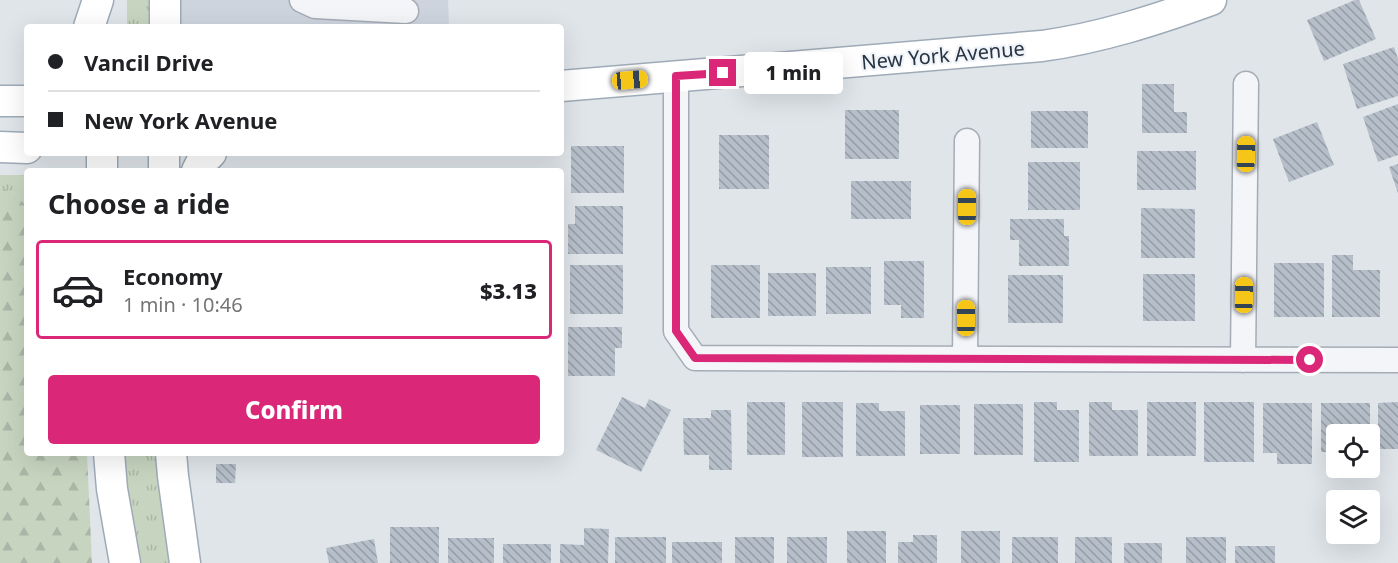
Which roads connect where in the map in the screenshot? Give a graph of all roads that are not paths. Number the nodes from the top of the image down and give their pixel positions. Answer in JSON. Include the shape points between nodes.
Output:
{"nodes":[{"id":1,"x":98,"y":0,"type":"edge"},
{"id":2,"x":103,"y":0,"type":"edge"},
{"id":3,"x":165,"y":0,"type":"edge"},
{"id":4,"x":302,"y":0,"type":"edge"},
{"id":5,"x":1211,"y":0,"type":"edge"},
{"id":6,"x":406,"y":13,"type":"edge"},
{"id":7,"x":90,"y":24,"type":"edge"},
{"id":8,"x":103,"y":24,"type":"edge"},
{"id":9,"x":165,"y":24,"type":"edge"},
{"id":10,"x":676,"y":76,"type":"junction"},
{"id":11,"x":1246,"y":84,"type":"dead end"},
{"id":12,"x":564,"y":86,"type":"edge"},
{"id":13,"x":967,"y":141,"type":"dead end"},
{"id":14,"x":0,"y":147,"type":"edge"},
{"id":15,"x":24,"y":148,"type":"edge"},
{"id":16,"x":208,"y":156,"type":"edge"},
{"id":17,"x":199,"y":168,"type":"edge"},
{"id":18,"x":965,"y":358,"type":"junction"},
{"id":19,"x":1243,"y":360,"type":"junction"},
{"id":20,"x":1398,"y":360,"type":"edge"},
{"id":21,"x":109,"y":456,"type":"edge"},
{"id":22,"x":171,"y":456,"type":"edge"},
{"id":23,"x":125,"y":563,"type":"edge"},
{"id":24,"x":185,"y":563,"type":"edge"}],
"edges":[{"from":1,"to":7,"type":"main road"},
{"from":2,"to":8,"type":"main road"},
{"from":3,"to":9,"type":"main road"},
{"from":4,"to":6,"type":"street","via":[[315,6]]},
{"from":5,"to":10,"type":"main road","name":"New York Avenue","via":[[1115,31],[1042,46]]},
{"from":10,"to":12,"type":"main road","name":"New York Avenue"},
{"from":10,"to":18,"type":"street","via":[[676,331],[695,358]]},
{"from":11,"to":19,"type":"street"},
{"from":13,"to":18,"type":"street"},
{"from":14,"to":15,"type":"main road"},
{"from":16,"to":17,"type":"main road"},
{"from":18,"to":19,"type":"street"},
{"from":19,"to":20,"type":"street"},
{"from":21,"to":23,"type":"main road"},
{"from":22,"to":24,"type":"main road"}]}
